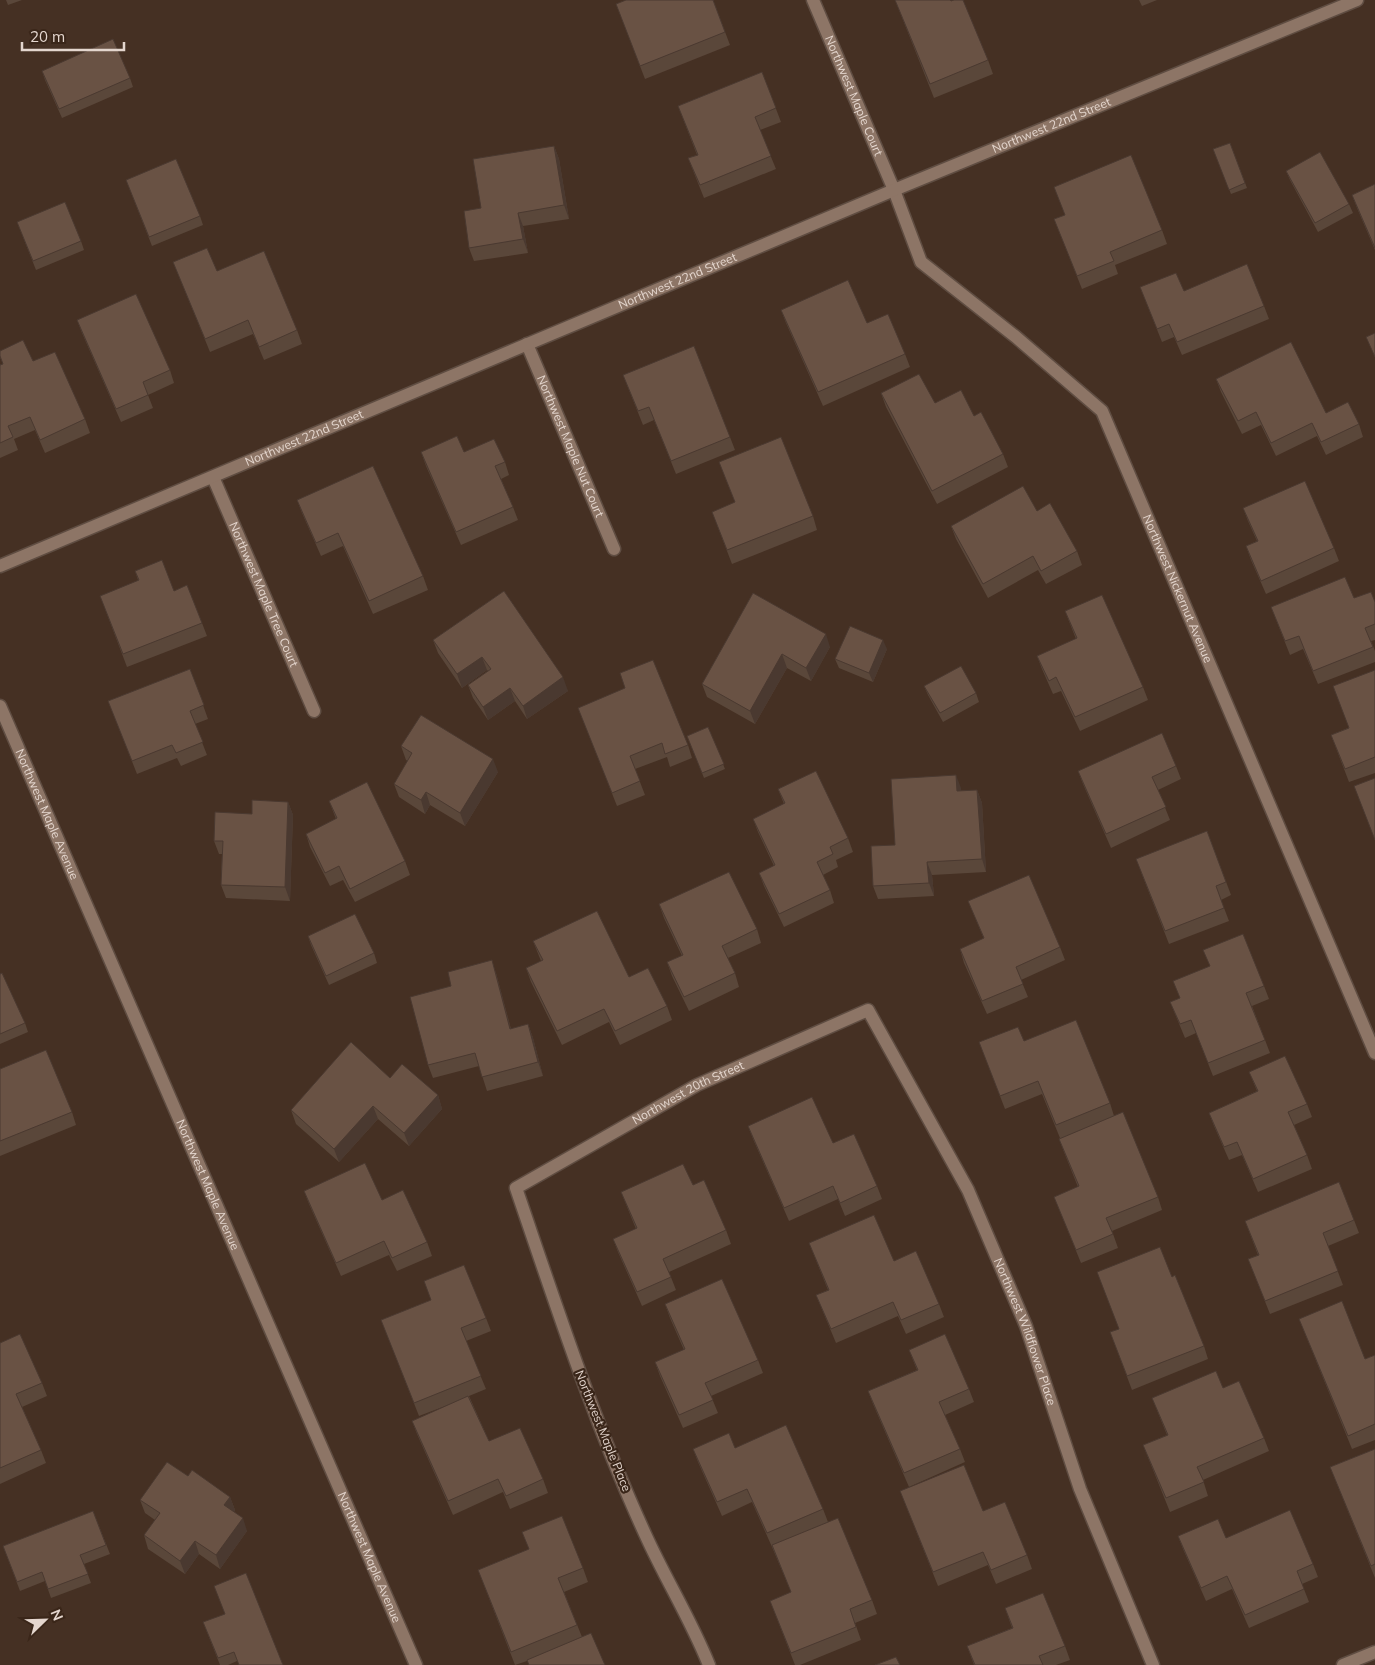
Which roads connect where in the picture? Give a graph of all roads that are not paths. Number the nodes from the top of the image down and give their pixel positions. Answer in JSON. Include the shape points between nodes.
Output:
{"nodes":[{"id":1,"x":813,"y":0,"type":"edge"},
{"id":2,"x":1356,"y":0,"type":"edge"},
{"id":3,"x":1327,"y":6,"type":"edge"},
{"id":4,"x":894,"y":190,"type":"junction"},
{"id":5,"x":527,"y":344,"type":"junction"},
{"id":6,"x":213,"y":478,"type":"junction"},
{"id":7,"x":614,"y":548,"type":"dead end"},
{"id":8,"x":0,"y":566,"type":"edge"},
{"id":9,"x":0,"y":706,"type":"edge"},
{"id":10,"x":314,"y":711,"type":"dead end"},
{"id":11,"x":868,"y":1010,"type":"joint"},
{"id":12,"x":1375,"y":1053,"type":"edge"},
{"id":13,"x":516,"y":1188,"type":"joint"},
{"id":14,"x":1375,"y":1652,"type":"edge"},
{"id":15,"x":416,"y":1665,"type":"edge"},
{"id":16,"x":710,"y":1665,"type":"edge"},
{"id":17,"x":1153,"y":1665,"type":"edge"},
{"id":18,"x":1343,"y":1665,"type":"edge"}],
"edges":[{"from":1,"to":4,"type":"street","name":"Northwest Maple Court"},
{"from":2,"to":3,"type":"street","name":"Northwest 22nd Street"},
{"from":3,"to":4,"type":"street","name":"Northwest 22nd Street"},
{"from":4,"to":5,"type":"street","name":"Northwest 22nd Street"},
{"from":4,"to":12,"type":"street","name":"Northwest Nickernut Avenue","via":[[921,262],[1102,411]]},
{"from":5,"to":6,"type":"street","name":"Northwest 22nd Street"},
{"from":5,"to":7,"type":"street","name":"Northwest Maple Nut Court"},
{"from":6,"to":8,"type":"street","name":"Northwest 22nd Street"},
{"from":6,"to":10,"type":"street","name":"Northwest Maple Tree Court"},
{"from":9,"to":15,"type":"street","name":"Northwest Maple Avenue"},
{"from":11,"to":13,"type":"street","name":"Northwest 20th Street","via":[[698,1085]]},
{"from":11,"to":17,"type":"street","name":"Northwest Wildflower Place","via":[[968,1190],[1026,1326],[1080,1489]]},
{"from":13,"to":16,"type":"street","name":"Northwest Maple Place","via":[[590,1404],[646,1536]]},
{"from":14,"to":18,"type":"street"}]}
